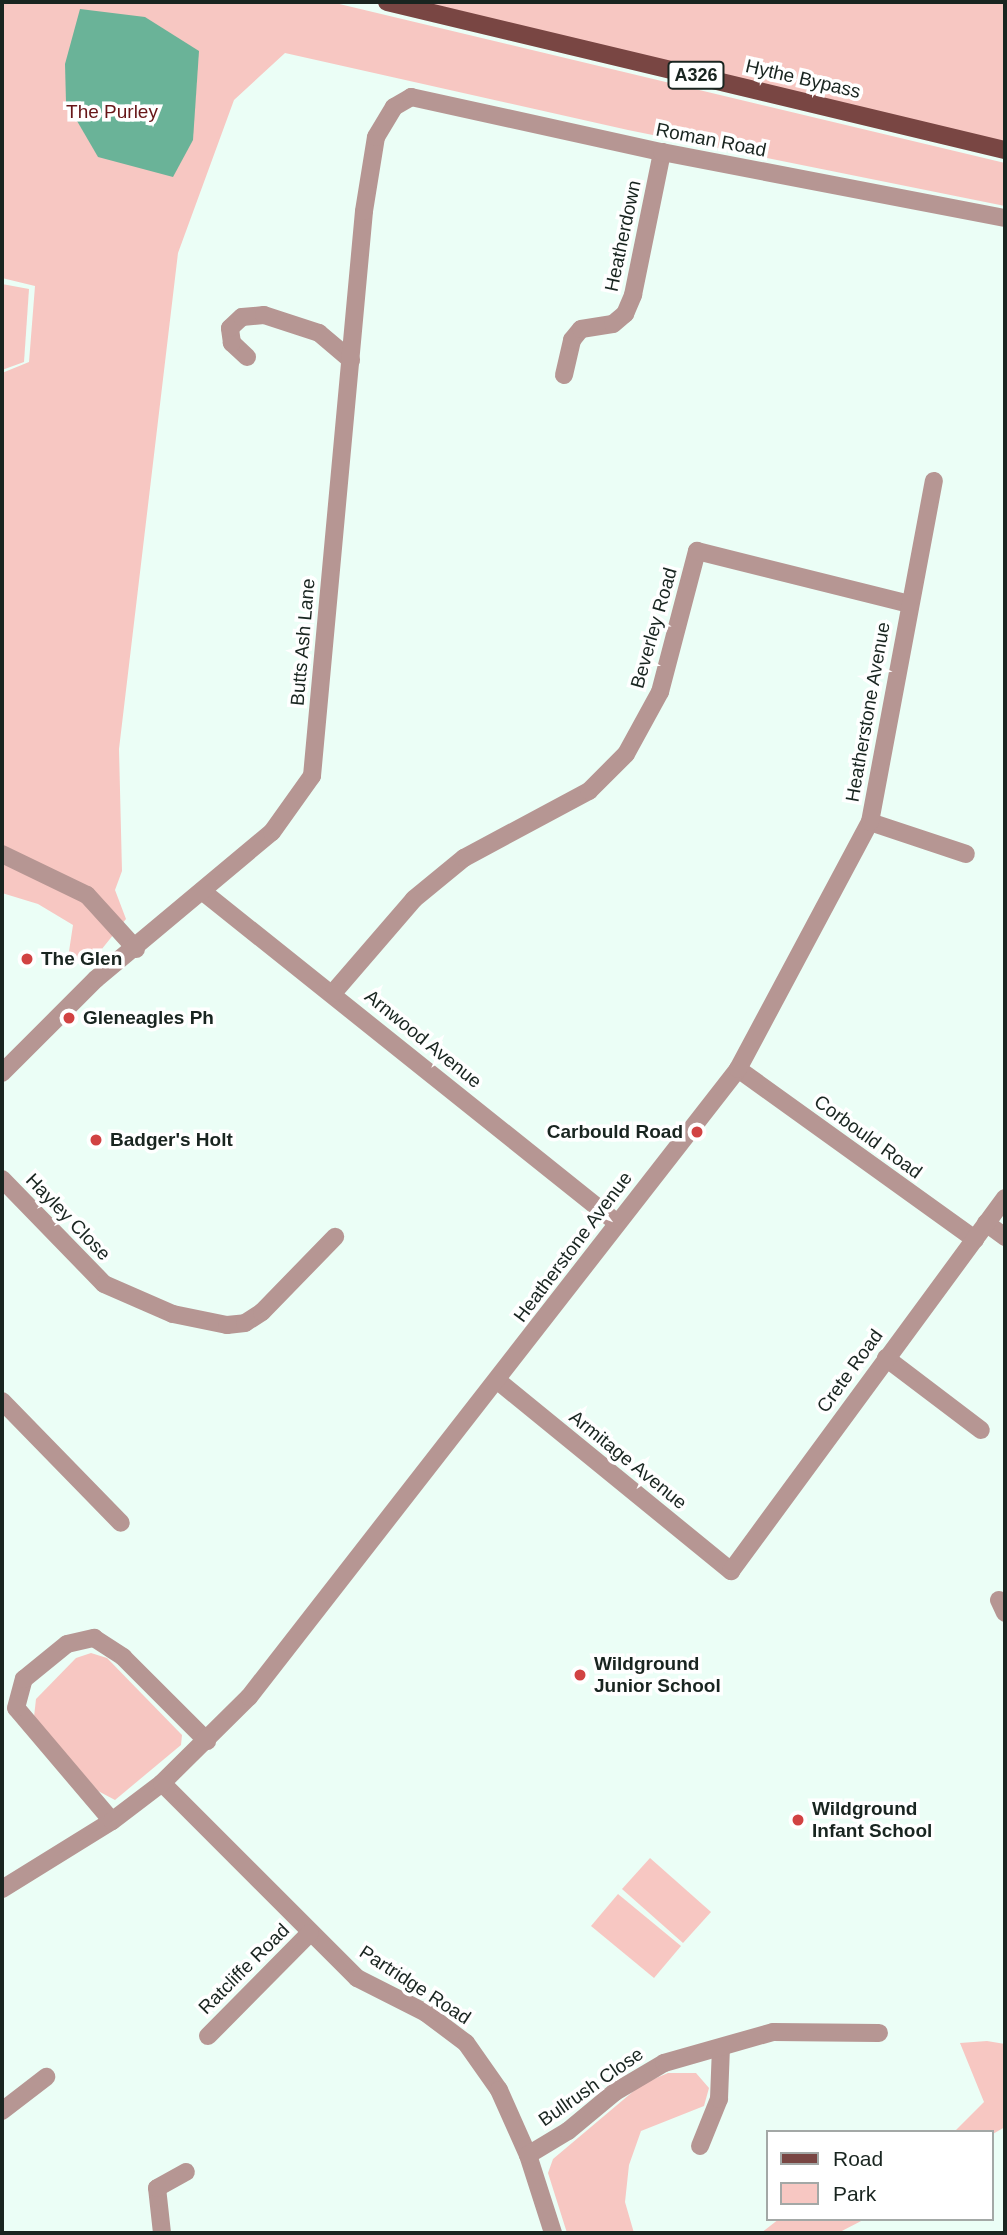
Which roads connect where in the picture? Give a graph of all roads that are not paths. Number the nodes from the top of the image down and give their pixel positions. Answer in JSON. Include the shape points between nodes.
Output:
{"nodes":[{"id":1,"x":387,"y":2,"type":"edge"},
{"id":2,"x":411,"y":97,"type":"joint"},
{"id":3,"x":1005,"y":150,"type":"edge"},
{"id":4,"x":662,"y":152,"type":"junction"},
{"id":5,"x":1005,"y":218,"type":"edge"},
{"id":6,"x":247,"y":357,"type":"dead end"},
{"id":7,"x":351,"y":360,"type":"junction"},
{"id":8,"x":564,"y":375,"type":"dead end"},
{"id":9,"x":934,"y":481,"type":"dead end"},
{"id":10,"x":909,"y":604,"type":"junction"},
{"id":11,"x":870,"y":822,"type":"junction"},
{"id":12,"x":2,"y":854,"type":"edge"},
{"id":13,"x":966,"y":854,"type":"dead end"},
{"id":14,"x":202,"y":891,"type":"junction"},
{"id":15,"x":136,"y":949,"type":"junction"},
{"id":16,"x":333,"y":993,"type":"junction"},
{"id":17,"x":738,"y":1069,"type":"junction"},
{"id":18,"x":2,"y":1073,"type":"edge"},
{"id":19,"x":2,"y":1179,"type":"edge"},
{"id":20,"x":1005,"y":1198,"type":"edge"},
{"id":21,"x":616,"y":1222,"type":"junction"},
{"id":22,"x":986,"y":1223,"type":"junction"},
{"id":23,"x":335,"y":1237,"type":"dead end"},
{"id":24,"x":1005,"y":1237,"type":"edge"},
{"id":25,"x":975,"y":1239,"type":"junction"},
{"id":26,"x":886,"y":1359,"type":"junction"},
{"id":27,"x":498,"y":1381,"type":"junction"},
{"id":28,"x":2,"y":1401,"type":"edge"},
{"id":29,"x":981,"y":1430,"type":"dead end"},
{"id":30,"x":121,"y":1523,"type":"dead end"},
{"id":31,"x":731,"y":1571,"type":"joint"},
{"id":32,"x":207,"y":1741,"type":"junction"},
{"id":33,"x":162,"y":1783,"type":"junction"},
{"id":34,"x":112,"y":1821,"type":"junction"},
{"id":35,"x":2,"y":1889,"type":"edge"},
{"id":36,"x":310,"y":1933,"type":"junction"},
{"id":37,"x":879,"y":2033,"type":"dead end"},
{"id":38,"x":208,"y":2036,"type":"dead end"},
{"id":39,"x":721,"y":2048,"type":"junction"},
{"id":40,"x":46,"y":2077,"type":"dead end"},
{"id":41,"x":2,"y":2111,"type":"edge"},
{"id":42,"x":700,"y":2146,"type":"dead end"},
{"id":43,"x":528,"y":2155,"type":"junction"},
{"id":44,"x":186,"y":2172,"type":"dead end"},
{"id":45,"x":162,"y":2233,"type":"edge"},
{"id":46,"x":554,"y":2233,"type":"edge"}],
"edges":[{"from":1,"to":3,"type":"main road","name":"Hythe Bypass","number":"A326"},
{"from":2,"to":4,"type":"street","name":"Roman Road"},
{"from":2,"to":7,"type":"street","name":"Butts Ash Lane","via":[[394,107],[376,137]]},
{"from":4,"to":5,"type":"street","name":"Roman Road"},
{"from":4,"to":8,"type":"street","name":"Heatherdown","via":[[634,295],[625,314],[613,324],[581,329],[572,340]]},
{"from":6,"to":7,"type":"street","via":[[232,343],[230,328],[242,317],[264,315],[319,333]]},
{"from":7,"to":14,"type":"street","name":"Butts Ash Lane","via":[[312,776],[272,832]]},
{"from":9,"to":10,"type":"street","name":"Heatherstone Avenue"},
{"from":10,"to":11,"type":"street","name":"Heatherstone Avenue"},
{"from":10,"to":16,"type":"street","name":"Beverley Road","via":[[697,551],[660,692],[626,754],[589,791],[464,858],[414,898]]},
{"from":11,"to":13,"type":"street"},
{"from":11,"to":17,"type":"street","name":"Heatherstone Avenue"},
{"from":12,"to":15,"type":"street","via":[[87,895]]},
{"from":14,"to":15,"type":"street","name":"Butts Ash Lane"},
{"from":14,"to":16,"type":"street","name":"Arnwood Avenue"},
{"from":15,"to":18,"type":"street","name":"Butts Ash Lane","via":[[96,979]]},
{"from":16,"to":21,"type":"street","name":"Arnwood Avenue"},
{"from":17,"to":21,"type":"street","name":"Heatherstone Avenue"},
{"from":17,"to":25,"type":"street","name":"Corbould Road"},
{"from":19,"to":23,"type":"street","name":"Hayley Close","via":[[104,1284],[173,1314],[227,1325],[244,1323],[262,1312]]},
{"from":20,"to":22,"type":"street","name":"Crete Road"},
{"from":21,"to":27,"type":"street","name":"Heatherstone Avenue"},
{"from":22,"to":24,"type":"street"},
{"from":22,"to":25,"type":"street","name":"Crete Road"},
{"from":25,"to":26,"type":"street","name":"Crete Road"},
{"from":26,"to":29,"type":"street"},
{"from":26,"to":31,"type":"street","name":"Crete Road"},
{"from":27,"to":31,"type":"street","name":"Armitage Avenue"},
{"from":27,"to":32,"type":"street","name":"Heatherstone Avenue","via":[[270,1673]]},
{"from":28,"to":30,"type":"street"},
{"from":32,"to":33,"type":"street","name":"Heatherstone Avenue"},
{"from":32,"to":34,"type":"street","via":[[123,1657],[94,1638],[67,1644],[24,1679],[16,1708]]},
{"from":33,"to":34,"type":"street","name":"Heatherstone Avenue"},
{"from":33,"to":36,"type":"street","name":"Partridge Road"},
{"from":34,"to":35,"type":"street","name":"Heatherstone Avenue"},
{"from":36,"to":38,"type":"street","name":"Ratcliffe Road"},
{"from":36,"to":43,"type":"street","name":"Partridge Road","via":[[357,1978],[426,2013],[466,2042],[499,2090]]},
{"from":37,"to":39,"type":"street","name":"Bullrush Close","via":[[773,2032]]},
{"from":39,"to":42,"type":"street","via":[[719,2099]]},
{"from":39,"to":43,"type":"street","name":"Bullrush Close","via":[[664,2063]]},
{"from":40,"to":41,"type":"street"},
{"from":43,"to":46,"type":"street","name":"Partridge Road"},
{"from":44,"to":45,"type":"street","via":[[157,2188]]}]}
